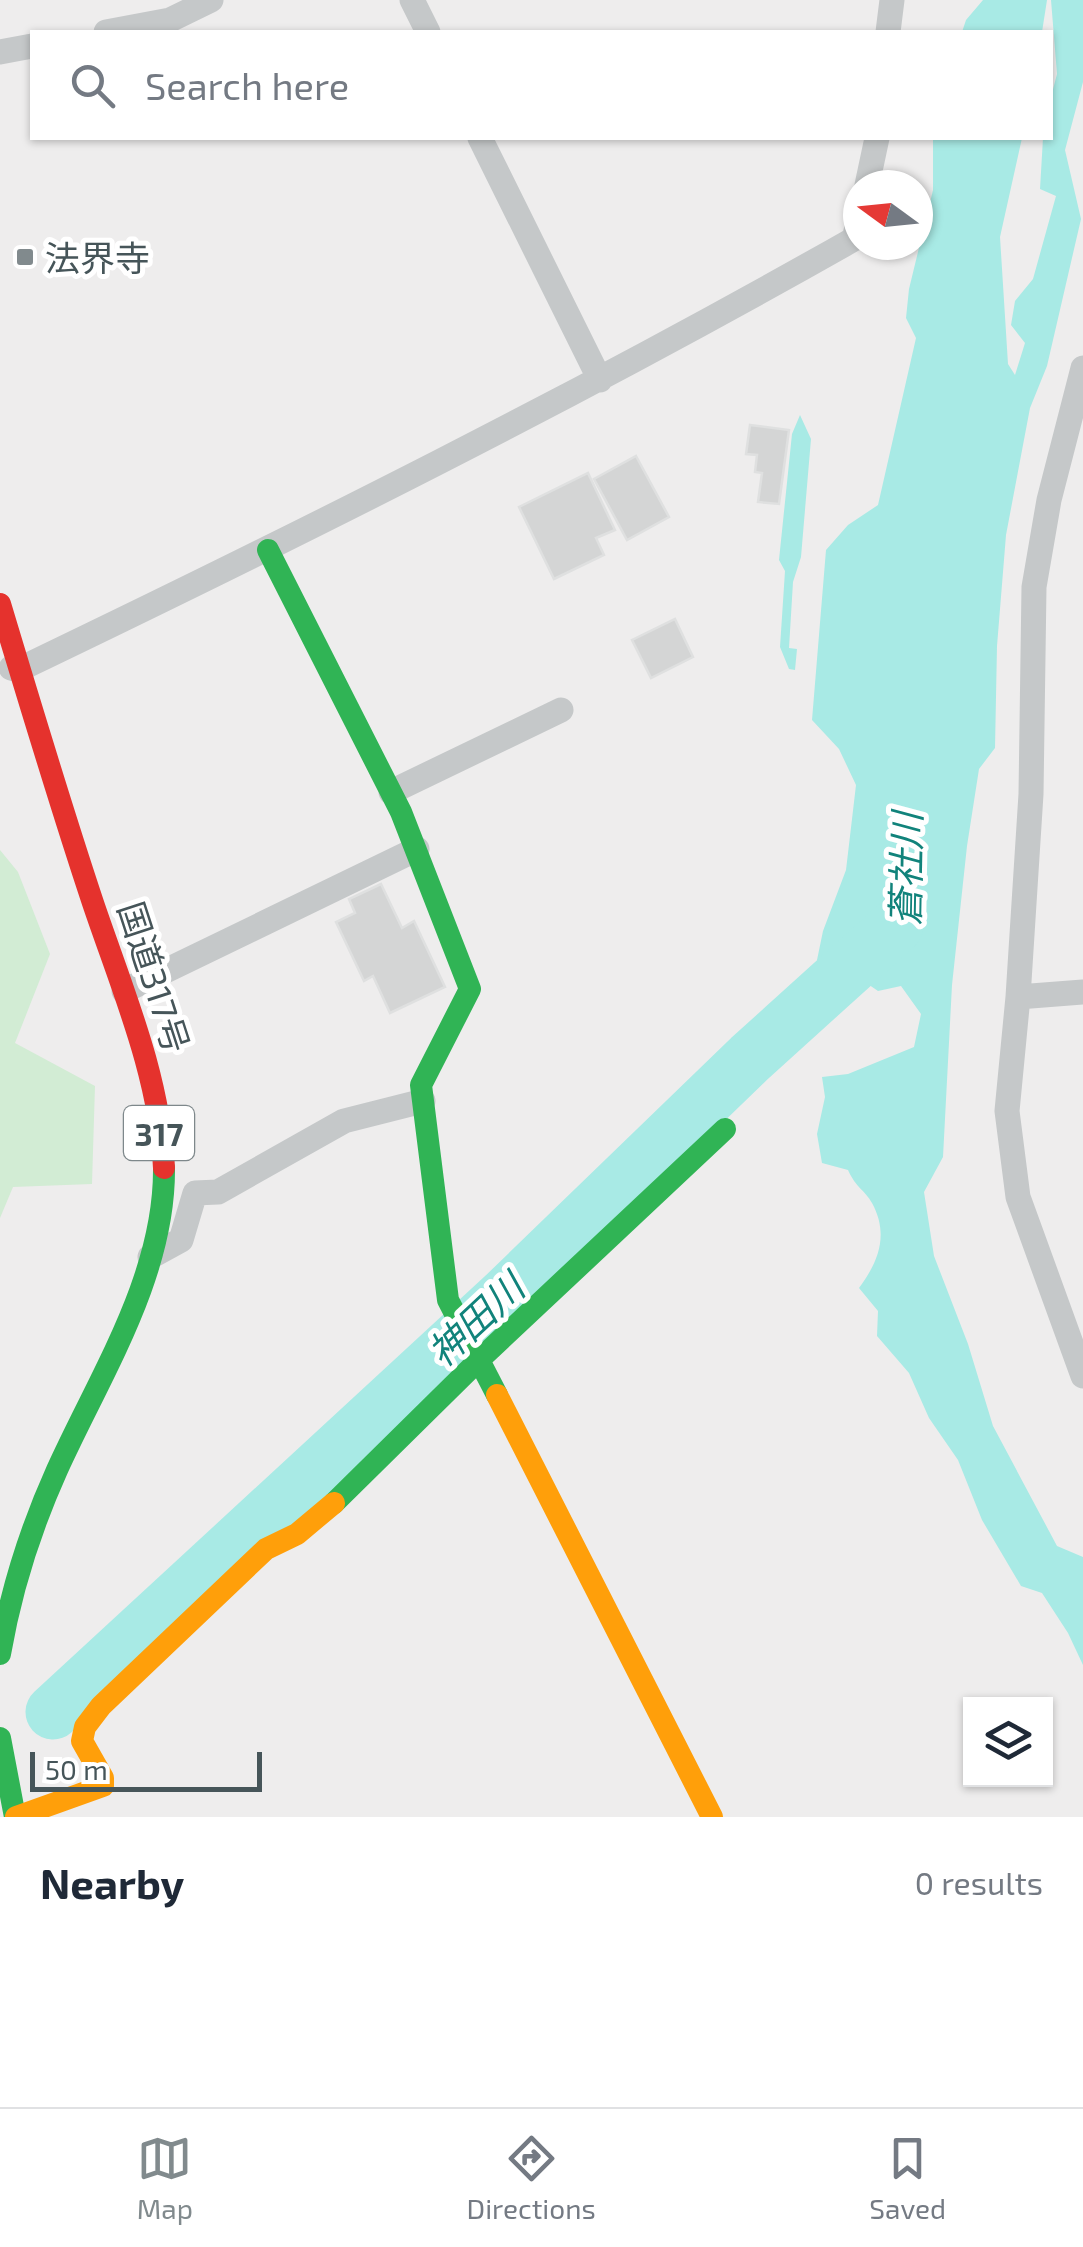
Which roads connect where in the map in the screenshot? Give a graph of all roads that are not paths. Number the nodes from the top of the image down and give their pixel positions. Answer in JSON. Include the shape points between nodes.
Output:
{"nodes":[{"id":1,"x":211,"y":0,"type":"edge"},
{"id":2,"x":412,"y":0,"type":"edge"},
{"id":3,"x":892,"y":0,"type":"edge"},
{"id":4,"x":117,"y":30,"type":"edge"},
{"id":5,"x":427,"y":30,"type":"edge"},
{"id":6,"x":888,"y":30,"type":"edge"},
{"id":7,"x":30,"y":46,"type":"edge"},
{"id":8,"x":0,"y":52,"type":"edge"},
{"id":9,"x":481,"y":140,"type":"edge"},
{"id":10,"x":876,"y":140,"type":"edge"},
{"id":11,"x":870,"y":170,"type":"edge"},
{"id":12,"x":843,"y":245,"type":"edge"},
{"id":13,"x":1083,"y":368,"type":"edge"},
{"id":14,"x":600,"y":380,"type":"junction"},
{"id":15,"x":268,"y":550,"type":"junction"},
{"id":16,"x":0,"y":604,"type":"edge"},
{"id":17,"x":9,"y":667,"type":"edge"},
{"id":18,"x":562,"y":710,"type":"dead end"},
{"id":19,"x":391,"y":792,"type":"junction"},
{"id":20,"x":417,"y":848,"type":"junction"},
{"id":21,"x":124,"y":991,"type":"junction"},
{"id":22,"x":1083,"y":992,"type":"edge"},
{"id":23,"x":1018,"y":997,"type":"junction"},
{"id":24,"x":423,"y":1100,"type":"junction"},
{"id":25,"x":725,"y":1128,"type":"dead end"},
{"id":26,"x":150,"y":1257,"type":"junction"},
{"id":27,"x":479,"y":1360,"type":"junction"},
{"id":28,"x":1083,"y":1376,"type":"edge"},
{"id":29,"x":2,"y":1624,"type":"edge"},
{"id":30,"x":0,"y":1654,"type":"edge"},
{"id":31,"x":0,"y":1738,"type":"edge"},
{"id":32,"x":702,"y":1814,"type":"edge"},
{"id":33,"x":15,"y":1817,"type":"edge"}],
"edges":[{"from":1,"to":4,"type":"street","via":[[170,20]]},
{"from":2,"to":5,"type":"street"},
{"from":3,"to":6,"type":"street"},
{"from":7,"to":8,"type":"street"},
{"from":9,"to":14,"type":"street"},
{"from":10,"to":11,"type":"street"},
{"from":12,"to":14,"type":"street"},
{"from":13,"to":23,"type":"street","via":[[1034,587],[1031,794]]},
{"from":14,"to":15,"type":"street"},
{"from":15,"to":17,"type":"street"},
{"from":15,"to":19,"type":"main road"},
{"from":16,"to":17,"type":"main road","name":"国道317号","number":"317"},
{"from":17,"to":21,"type":"main road","name":"国道317号","number":"317"},
{"from":18,"to":19,"type":"street"},
{"from":19,"to":20,"type":"main road"},
{"from":20,"to":21,"type":"street"},
{"from":20,"to":24,"type":"main road","via":[[470,989],[422,1085]]},
{"from":21,"to":26,"type":"main road","name":"国道317号","number":"317","via":[[155,1094],[164,1178]]},
{"from":22,"to":23,"type":"street"},
{"from":23,"to":28,"type":"street","via":[[1007,1112],[1018,1198]]},
{"from":24,"to":26,"type":"street","via":[[344,1121],[218,1192],[194,1193],[181,1240]]},
{"from":24,"to":27,"type":"main road","via":[[448,1300]]},
{"from":25,"to":27,"type":"main road"},
{"from":26,"to":29,"type":"main road","name":"国道317号","number":"317","via":[[34,1523]]},
{"from":27,"to":32,"type":"main road"},
{"from":27,"to":33,"type":"main road","via":[[324,1513],[266,1549],[101,1706],[82,1741],[103,1786]]},
{"from":29,"to":30,"type":"main road","name":"国道317号","number":"317"},
{"from":31,"to":33,"type":"main road"}]}
